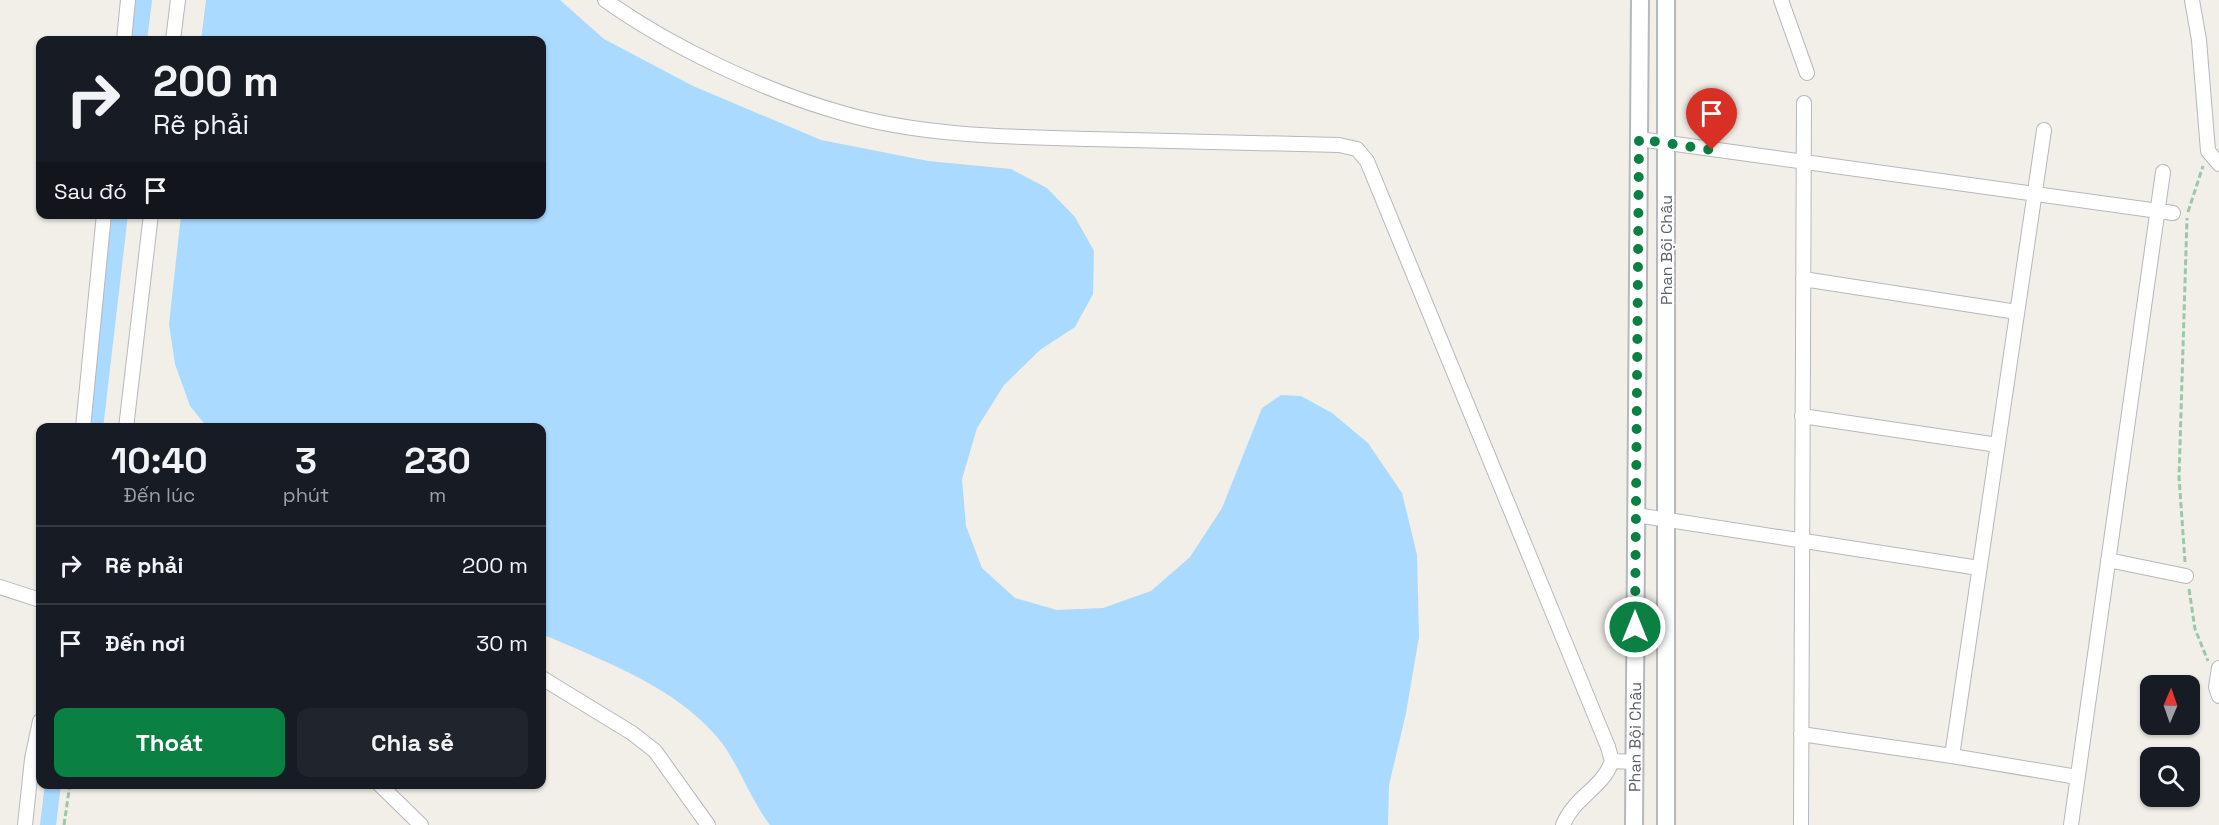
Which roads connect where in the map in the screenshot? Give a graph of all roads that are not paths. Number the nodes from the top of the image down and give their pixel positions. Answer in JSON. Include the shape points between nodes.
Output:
{"nodes":[{"id":1,"x":128,"y":0,"type":"edge"},
{"id":2,"x":178,"y":0,"type":"edge"},
{"id":3,"x":605,"y":0,"type":"edge"},
{"id":4,"x":1640,"y":0,"type":"edge"},
{"id":5,"x":1666,"y":0,"type":"edge"},
{"id":6,"x":1781,"y":0,"type":"edge"},
{"id":7,"x":2192,"y":0,"type":"edge"},
{"id":8,"x":124,"y":36,"type":"edge"},
{"id":9,"x":174,"y":36,"type":"edge"},
{"id":10,"x":1807,"y":73,"type":"dead end"},
{"id":11,"x":1804,"y":103,"type":"dead end"},
{"id":12,"x":2044,"y":130,"type":"dead end"},
{"id":13,"x":1639,"y":139,"type":"junction"},
{"id":14,"x":1667,"y":143,"type":"junction"},
{"id":15,"x":1803,"y":162,"type":"junction"},
{"id":16,"x":2219,"y":164,"type":"edge"},
{"id":17,"x":2163,"y":172,"type":"dead end"},
{"id":18,"x":2035,"y":194,"type":"junction"},
{"id":19,"x":2158,"y":211,"type":"junction"},
{"id":20,"x":2173,"y":213,"type":"dead end"},
{"id":21,"x":104,"y":219,"type":"edge"},
{"id":22,"x":151,"y":219,"type":"edge"},
{"id":23,"x":1803,"y":279,"type":"junction"},
{"id":24,"x":2018,"y":312,"type":"junction"},
{"id":25,"x":1802,"y":416,"type":"junction"},
{"id":26,"x":83,"y":423,"type":"edge"},
{"id":27,"x":127,"y":423,"type":"edge"},
{"id":28,"x":1998,"y":445,"type":"junction"},
{"id":29,"x":1636,"y":515,"type":"junction"},
{"id":30,"x":1666,"y":519,"type":"junction"},
{"id":31,"x":1802,"y":541,"type":"junction"},
{"id":32,"x":2108,"y":560,"type":"junction"},
{"id":33,"x":1980,"y":568,"type":"junction"},
{"id":34,"x":2186,"y":576,"type":"road end"},
{"id":35,"x":0,"y":587,"type":"edge"},
{"id":36,"x":36,"y":599,"type":"edge"},
{"id":37,"x":2218,"y":672,"type":"edge"},
{"id":38,"x":546,"y":680,"type":"edge"},
{"id":39,"x":2219,"y":696,"type":"edge"},
{"id":40,"x":1801,"y":734,"type":"junction"},
{"id":41,"x":36,"y":740,"type":"edge"},
{"id":42,"x":1952,"y":756,"type":"junction"},
{"id":43,"x":1612,"y":761,"type":"junction"},
{"id":44,"x":1634,"y":762,"type":"junction"},
{"id":45,"x":2077,"y":777,"type":"junction"},
{"id":46,"x":385,"y":789,"type":"edge"},
{"id":47,"x":25,"y":825,"type":"edge"},
{"id":48,"x":421,"y":825,"type":"edge"},
{"id":49,"x":708,"y":825,"type":"edge"},
{"id":50,"x":1563,"y":825,"type":"edge"},
{"id":51,"x":1634,"y":825,"type":"edge"},
{"id":52,"x":1666,"y":825,"type":"edge"},
{"id":53,"x":1801,"y":825,"type":"edge"},
{"id":54,"x":2071,"y":825,"type":"edge"}],
"edges":[{"from":1,"to":8,"type":"street"},
{"from":2,"to":9,"type":"street"},
{"from":3,"to":43,"type":"street","via":[[698,55],[775,90],[842,114],[925,130],[1027,137],[1358,148],[1367,161]]},
{"from":4,"to":13,"type":"street","name":"Phan Bội Châu"},
{"from":5,"to":14,"type":"street","name":"Phan Bội Châu"},
{"from":6,"to":10,"type":"street"},
{"from":7,"to":16,"type":"street","via":[[2208,151]]},
{"from":11,"to":15,"type":"street"},
{"from":12,"to":18,"type":"street"},
{"from":13,"to":14,"type":"street"},
{"from":13,"to":29,"type":"street","name":"Phan Bội Châu"},
{"from":14,"to":15,"type":"street"},
{"from":14,"to":30,"type":"street","name":"Phan Bội Châu"},
{"from":15,"to":18,"type":"street"},
{"from":15,"to":23,"type":"street"},
{"from":17,"to":19,"type":"street"},
{"from":18,"to":19,"type":"street"},
{"from":18,"to":24,"type":"street"},
{"from":19,"to":20,"type":"street"},
{"from":19,"to":32,"type":"street"},
{"from":21,"to":26,"type":"street"},
{"from":22,"to":27,"type":"street"},
{"from":23,"to":24,"type":"street"},
{"from":23,"to":25,"type":"street"},
{"from":24,"to":28,"type":"street"},
{"from":25,"to":28,"type":"street"},
{"from":25,"to":31,"type":"street"},
{"from":28,"to":33,"type":"street"},
{"from":29,"to":30,"type":"street"},
{"from":29,"to":44,"type":"street","name":"Phan Bội Châu"},
{"from":30,"to":31,"type":"street"},
{"from":30,"to":52,"type":"street","name":"Phan Bội Châu"},
{"from":31,"to":33,"type":"street"},
{"from":31,"to":40,"type":"street"},
{"from":32,"to":34,"type":"street"},
{"from":32,"to":45,"type":"street"},
{"from":33,"to":42,"type":"street"},
{"from":35,"to":36,"type":"street"},
{"from":37,"to":39,"type":"street"},
{"from":38,"to":49,"type":"street","via":[[655,751]]},
{"from":40,"to":42,"type":"street"},
{"from":40,"to":53,"type":"street"},
{"from":41,"to":47,"type":"street"},
{"from":42,"to":45,"type":"street"},
{"from":43,"to":44,"type":"street"},
{"from":43,"to":50,"type":"street","via":[[1608,774],[1577,801]]},
{"from":44,"to":51,"type":"street","name":"Phan Bội Châu"},
{"from":45,"to":54,"type":"street"},
{"from":46,"to":48,"type":"street"}]}
